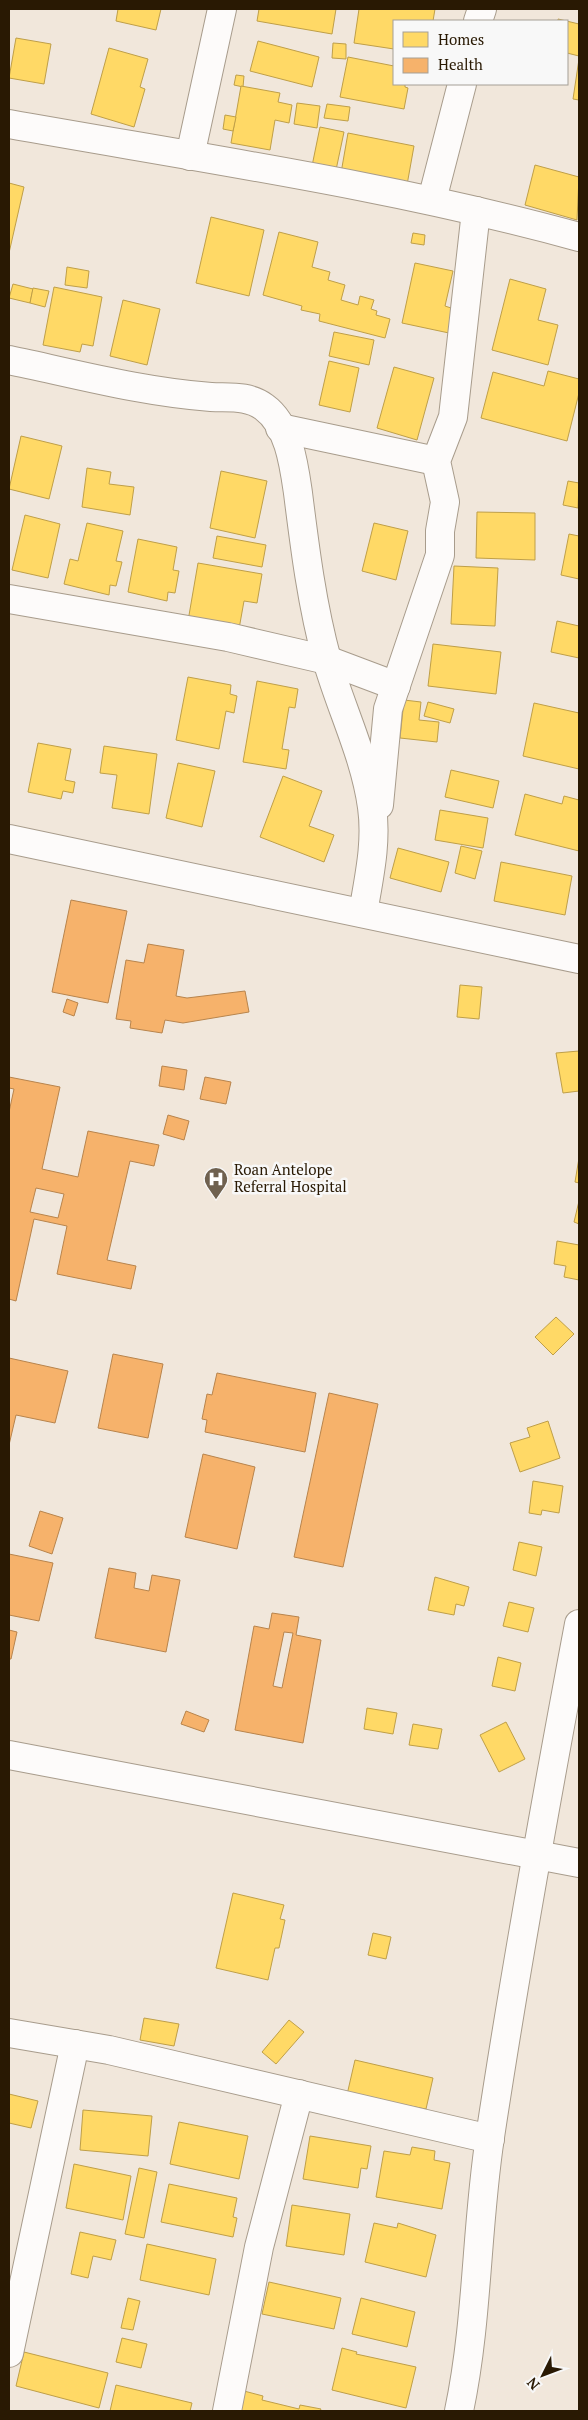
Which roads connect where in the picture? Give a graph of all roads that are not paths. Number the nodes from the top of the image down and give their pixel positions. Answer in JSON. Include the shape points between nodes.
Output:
{"nodes":[{"id":1,"x":222,"y":9,"type":"edge"},
{"id":2,"x":462,"y":85,"type":"edge"},
{"id":3,"x":9,"y":124,"type":"edge"},
{"id":4,"x":190,"y":156,"type":"junction"},
{"id":5,"x":432,"y":200,"type":"junction"},
{"id":6,"x":476,"y":211,"type":"junction"},
{"id":7,"x":579,"y":237,"type":"edge"},
{"id":8,"x":9,"y":360,"type":"edge"},
{"id":9,"x":280,"y":428,"type":"junction"},
{"id":10,"x":436,"y":461,"type":"junction"},
{"id":11,"x":9,"y":599,"type":"edge"},
{"id":12,"x":327,"y":660,"type":"junction"},
{"id":13,"x":396,"y":686,"type":"junction"},
{"id":14,"x":9,"y":839,"type":"edge"},
{"id":15,"x":375,"y":840,"type":"junction"},
{"id":16,"x":363,"y":913,"type":"junction"},
{"id":17,"x":579,"y":959,"type":"edge"},
{"id":18,"x":579,"y":1624,"type":"edge"},
{"id":19,"x":9,"y":1755,"type":"edge"},
{"id":20,"x":537,"y":1855,"type":"junction"},
{"id":21,"x":579,"y":1863,"type":"edge"},
{"id":22,"x":9,"y":2033,"type":"edge"},
{"id":23,"x":75,"y":2044,"type":"junction"},
{"id":24,"x":299,"y":2094,"type":"junction"},
{"id":25,"x":490,"y":2139,"type":"junction"},
{"id":26,"x":9,"y":2353,"type":"edge"},
{"id":27,"x":227,"y":2411,"type":"edge"},
{"id":28,"x":459,"y":2411,"type":"edge"}],
"edges":[{"from":1,"to":4,"type":"street"},
{"from":2,"to":5,"type":"street"},
{"from":3,"to":4,"type":"street"},
{"from":4,"to":5,"type":"street"},
{"from":5,"to":6,"type":"street"},
{"from":6,"to":7,"type":"street"},
{"from":6,"to":10,"type":"street","via":[[453,417]]},
{"from":8,"to":9,"type":"street","via":[[127,387],[250,399],[266,408]]},
{"from":9,"to":10,"type":"street"},
{"from":9,"to":12,"type":"street","via":[[292,453],[315,610]]},
{"from":10,"to":13,"type":"street","via":[[445,502],[440,555]]},
{"from":11,"to":12,"type":"street","via":[[228,637]]},
{"from":12,"to":13,"type":"street"},
{"from":12,"to":15,"type":"street","via":[[365,773]]},
{"from":13,"to":15,"type":"street","via":[[388,709]]},
{"from":14,"to":16,"type":"street"},
{"from":15,"to":16,"type":"street"},
{"from":16,"to":17,"type":"street"},
{"from":18,"to":20,"type":"street"},
{"from":19,"to":20,"type":"street"},
{"from":20,"to":21,"type":"street"},
{"from":20,"to":25,"type":"street"},
{"from":22,"to":23,"type":"street"},
{"from":23,"to":24,"type":"street"},
{"from":23,"to":26,"type":"street"},
{"from":24,"to":25,"type":"street"},
{"from":24,"to":27,"type":"street","via":[[259,2247]]},
{"from":25,"to":28,"type":"street","via":[[474,2317]]}]}
